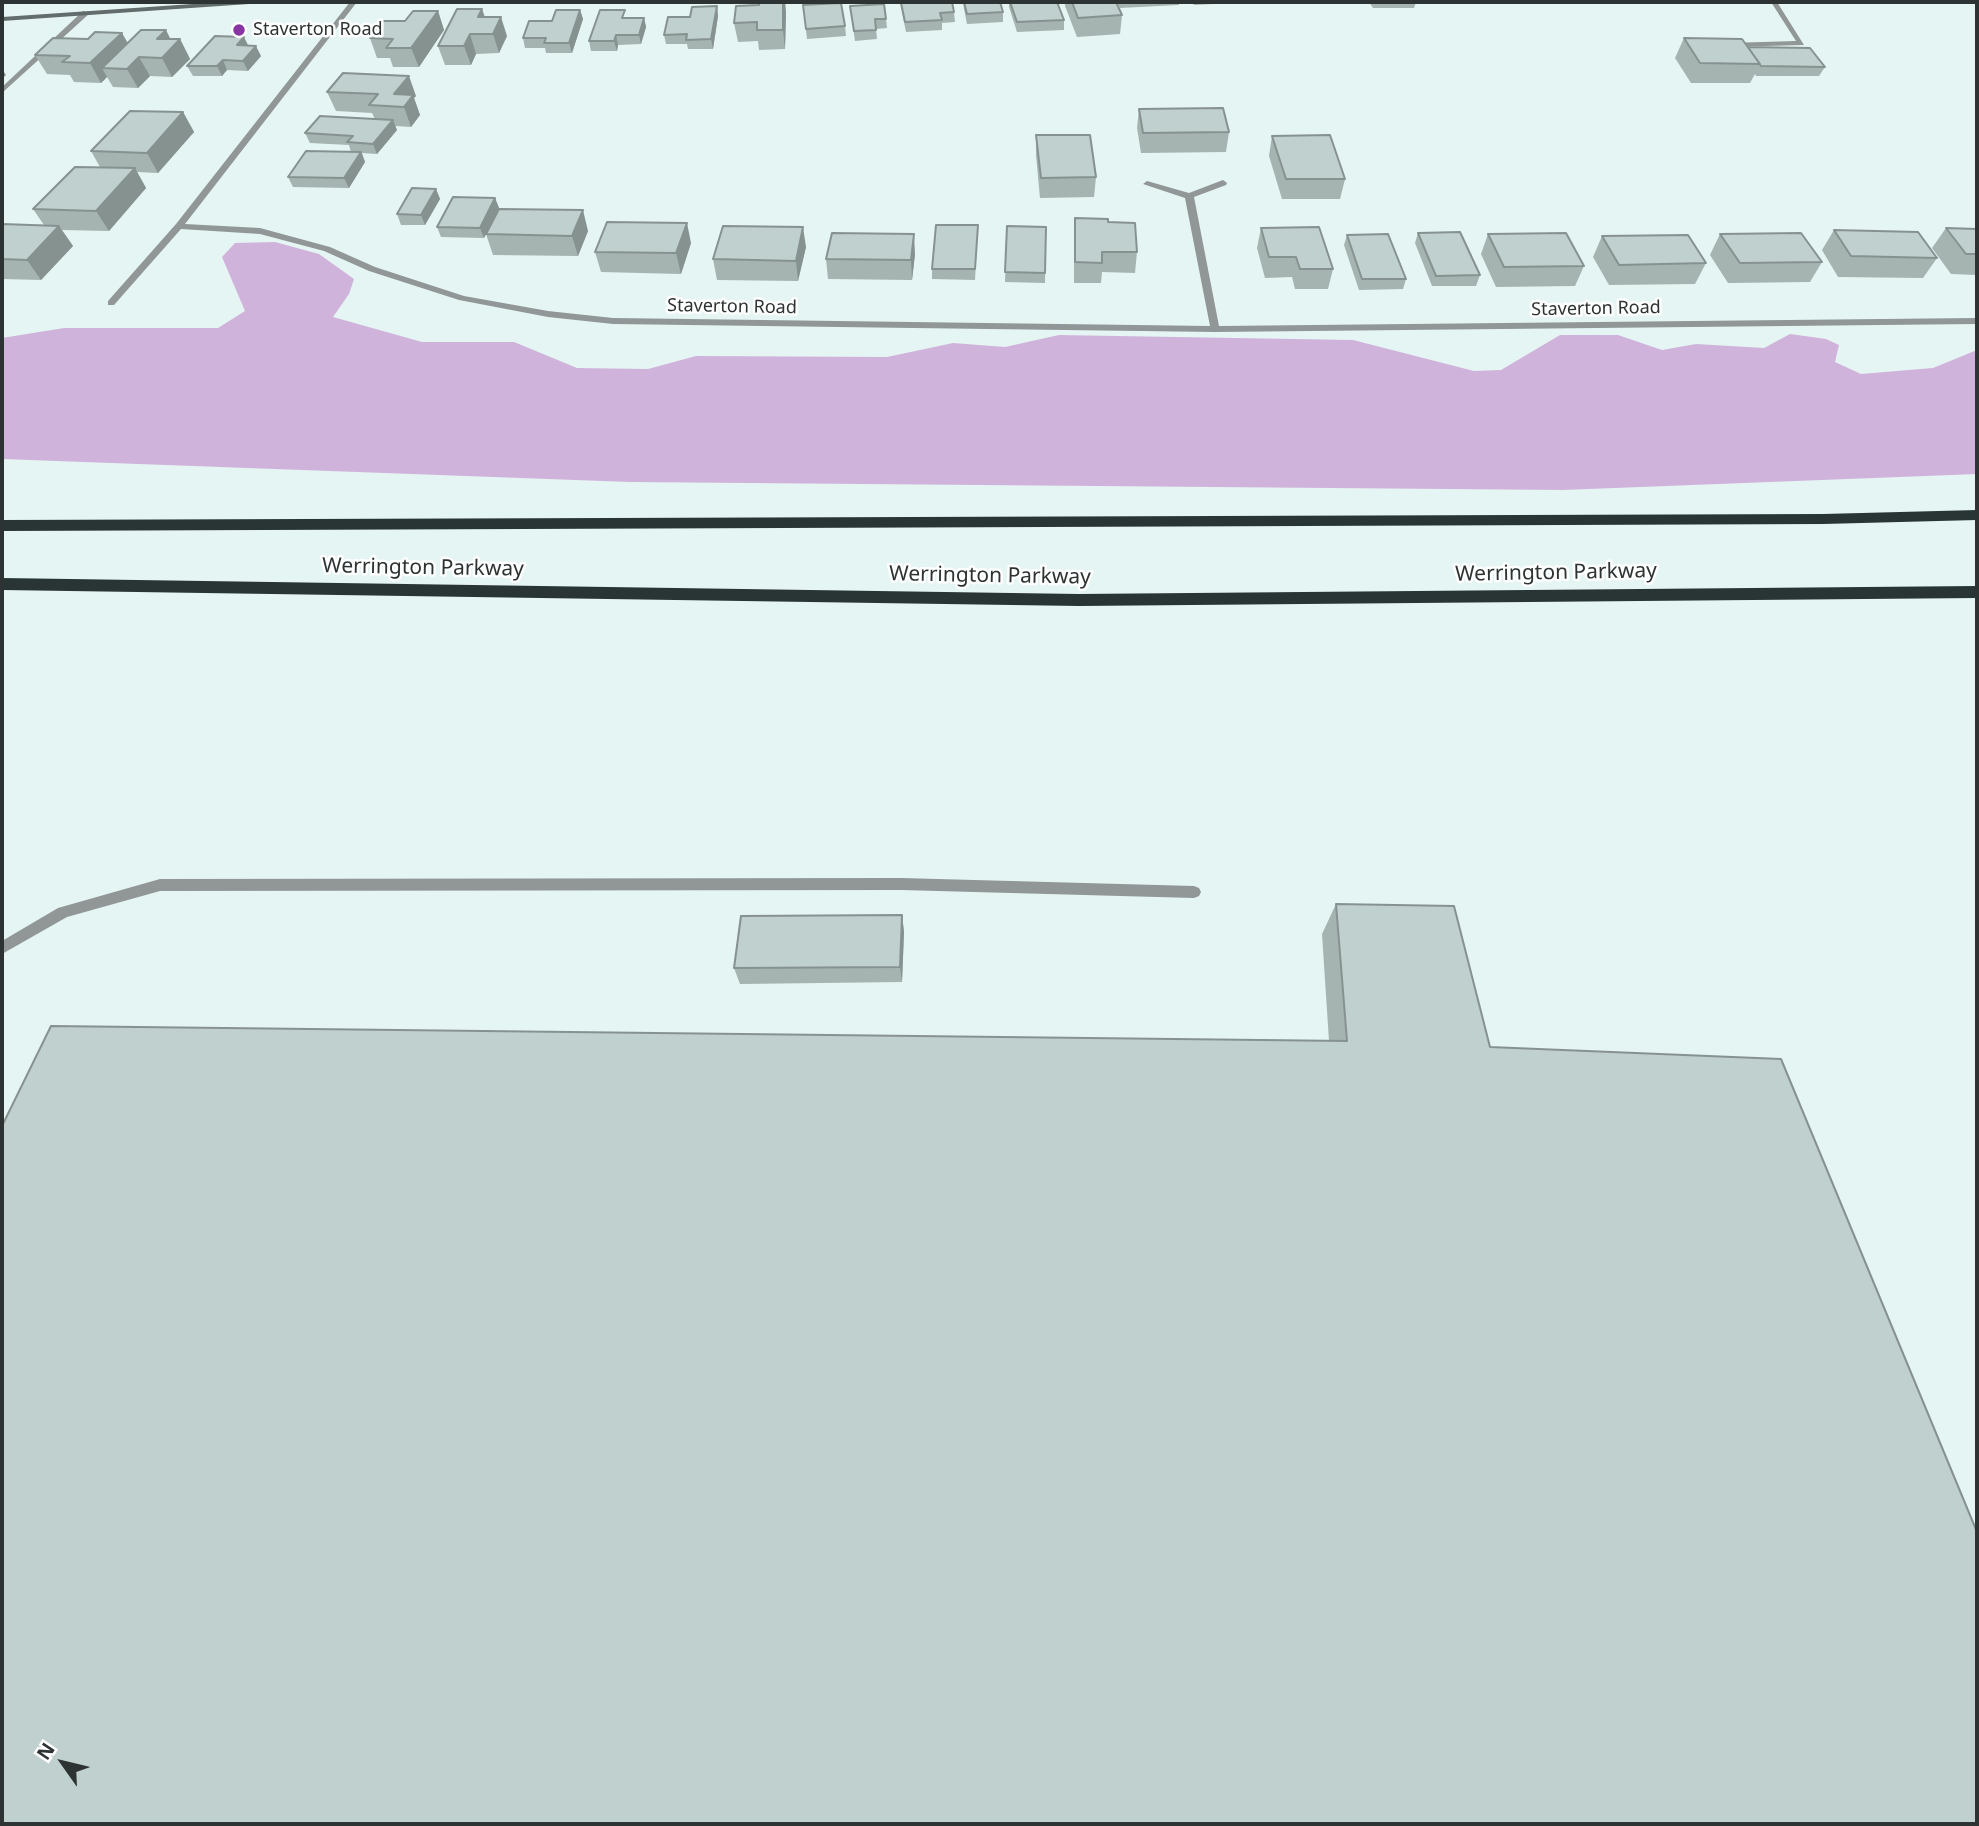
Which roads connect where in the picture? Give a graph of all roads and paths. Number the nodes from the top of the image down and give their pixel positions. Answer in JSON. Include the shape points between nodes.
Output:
{"nodes":[{"id":1,"x":249,"y":2,"type":"edge"},
{"id":2,"x":353,"y":2,"type":"edge"},
{"id":3,"x":1774,"y":2,"type":"edge"},
{"id":4,"x":86,"y":13,"type":"junction"},
{"id":5,"x":2,"y":19,"type":"edge"},
{"id":6,"x":1717,"y":45,"type":"edge"},
{"id":7,"x":2,"y":91,"type":"edge"},
{"id":8,"x":1223,"y":183,"type":"dead end"},
{"id":9,"x":1147,"y":184,"type":"dead end"},
{"id":10,"x":1189,"y":196,"type":"junction"},
{"id":11,"x":179,"y":226,"type":"junction"},
{"id":12,"x":111,"y":303,"type":"dead end"},
{"id":13,"x":1977,"y":321,"type":"edge"},
{"id":14,"x":1215,"y":328,"type":"junction"},
{"id":15,"x":1977,"y":514,"type":"edge"},
{"id":16,"x":2,"y":526,"type":"edge"},
{"id":17,"x":2,"y":584,"type":"edge"},
{"id":18,"x":1977,"y":592,"type":"edge"},
{"id":19,"x":1194,"y":892,"type":"dead end"},
{"id":20,"x":2,"y":948,"type":"edge"}],
"edges":[{"from":1,"to":4,"type":"street"},
{"from":2,"to":11,"type":"street"},
{"from":3,"to":6,"type":"street","via":[[1801,43]]},
{"from":4,"to":5,"type":"street"},
{"from":4,"to":7,"type":"street"},
{"from":8,"to":10,"type":"street"},
{"from":9,"to":10,"type":"street"},
{"from":10,"to":14,"type":"street"},
{"from":11,"to":12,"type":"street"},
{"from":11,"to":14,"type":"street","name":"Staverton Road","via":[[260,231],[327,249],[462,299],[613,321]]},
{"from":13,"to":14,"type":"street","name":"Staverton Road"},
{"from":15,"to":16,"type":"highway","name":"Werrington Parkway","via":[[1809,519]]},
{"from":17,"to":18,"type":"highway","name":"Werrington Parkway","via":[[1079,600]]},
{"from":19,"to":20,"type":"street","via":[[901,884],[160,885],[63,912]]}]}
